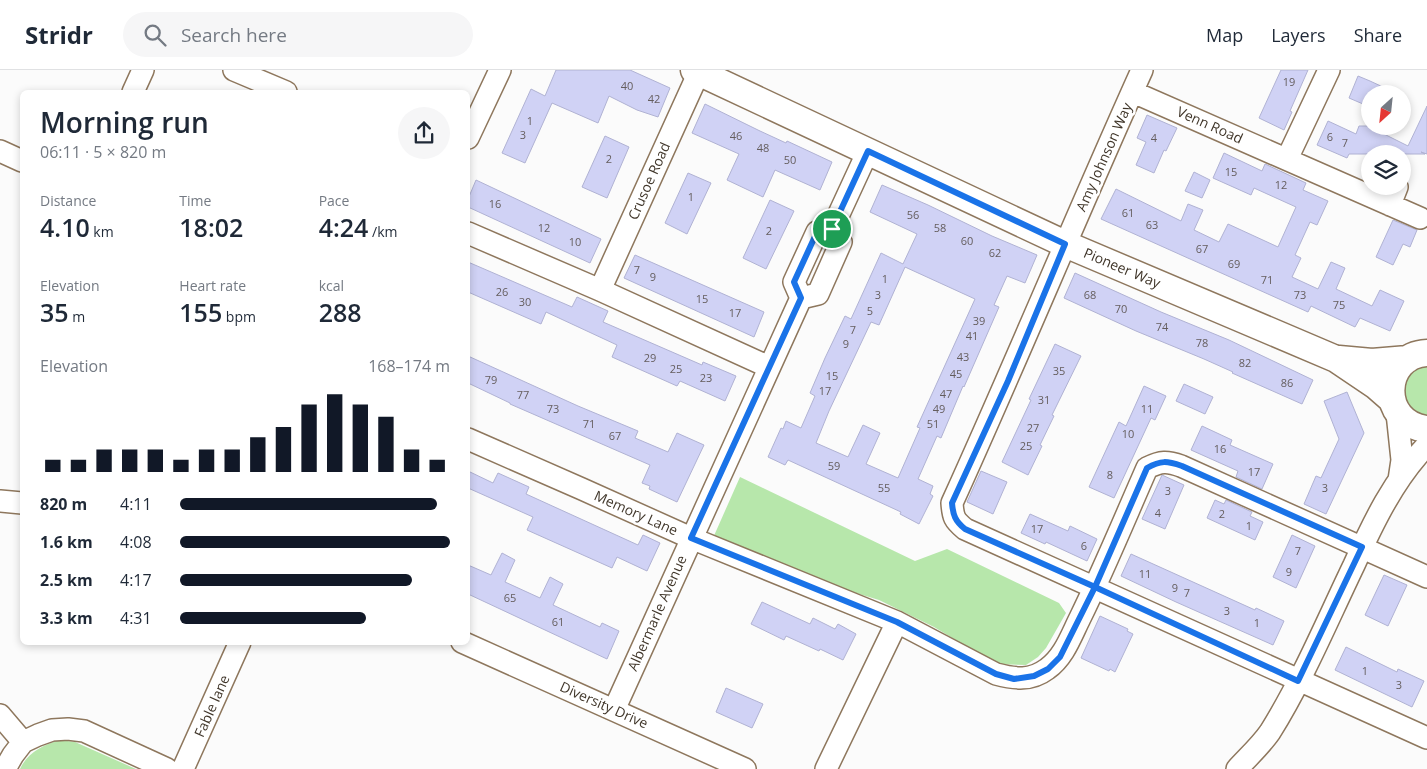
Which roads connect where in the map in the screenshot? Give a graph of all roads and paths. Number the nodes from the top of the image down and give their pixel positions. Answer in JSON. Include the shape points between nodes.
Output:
{"nodes":[{"id":1,"x":143,"y":70,"type":"edge"},
{"id":2,"x":234,"y":70,"type":"edge"},
{"id":3,"x":500,"y":70,"type":"edge"},
{"id":4,"x":1142,"y":70,"type":"edge"},
{"id":5,"x":1329,"y":70,"type":"edge"},
{"id":6,"x":696,"y":71,"type":"edge"},
{"id":7,"x":134,"y":90,"type":"edge"},
{"id":8,"x":281,"y":90,"type":"edge"},
{"id":9,"x":1132,"y":92,"type":"junction"},
{"id":10,"x":470,"y":134,"type":"edge"},
{"id":11,"x":0,"y":151,"type":"edge"},
{"id":12,"x":868,"y":151,"type":"junction"},
{"id":13,"x":1288,"y":159,"type":"junction"},
{"id":14,"x":20,"y":160,"type":"edge"},
{"id":15,"x":1394,"y":196,"type":"edge"},
{"id":16,"x":1420,"y":218,"type":"dead end"},
{"id":17,"x":470,"y":234,"type":"edge"},
{"id":18,"x":1065,"y":244,"type":"junction"},
{"id":19,"x":600,"y":290,"type":"junction"},
{"id":20,"x":1419,"y":353,"type":"edge"},
{"id":21,"x":1336,"y":359,"type":"junction"},
{"id":22,"x":769,"y":366,"type":"junction"},
{"id":23,"x":1394,"y":407,"type":"junction"},
{"id":24,"x":1427,"y":429,"type":"edge"},
{"id":25,"x":470,"y":440,"type":"edge"},
{"id":26,"x":1427,"y":445,"type":"edge"},
{"id":27,"x":1399,"y":480,"type":"junction"},
{"id":28,"x":0,"y":500,"type":"edge"},
{"id":29,"x":20,"y":504,"type":"edge"},
{"id":30,"x":691,"y":538,"type":"junction"},
{"id":31,"x":1362,"y":547,"type":"junction"},
{"id":32,"x":1427,"y":577,"type":"edge"},
{"id":33,"x":1095,"y":587,"type":"junction"},
{"id":34,"x":897,"y":622,"type":"junction"},
{"id":35,"x":239,"y":645,"type":"edge"},
{"id":36,"x":469,"y":645,"type":"edge"},
{"id":37,"x":1298,"y":681,"type":"junction"},
{"id":38,"x":614,"y":710,"type":"junction"},
{"id":39,"x":0,"y":715,"type":"edge"},
{"id":40,"x":1427,"y":738,"type":"edge"},
{"id":41,"x":23,"y":742,"type":"junction"},
{"id":42,"x":5,"y":769,"type":"edge"},
{"id":43,"x":167,"y":769,"type":"edge"},
{"id":44,"x":183,"y":769,"type":"edge"},
{"id":45,"x":745,"y":769,"type":"edge"},
{"id":46,"x":826,"y":769,"type":"edge"},
{"id":47,"x":1237,"y":769,"type":"edge"}],
"edges":[{"from":1,"to":7,"type":"street"},
{"from":2,"to":8,"type":"street"},
{"from":3,"to":10,"type":"street"},
{"from":4,"to":9,"type":"street","name":"Amy Johnson Way"},
{"from":5,"to":13,"type":"street"},
{"from":6,"to":12,"type":"street","name":"Pioneer Way"},
{"from":6,"to":19,"type":"street","name":"Crusoe Road"},
{"from":9,"to":13,"type":"street","name":"Venn Road"},
{"from":9,"to":18,"type":"street","name":"Amy Johnson Way"},
{"from":11,"to":14,"type":"street"},
{"from":12,"to":18,"type":"street","name":"Pioneer Way"},
{"from":12,"to":22,"type":"street","name":"Albermarle Avenue","via":[[832,229],[817,232],[809,249],[794,282],[801,298]]},
{"from":13,"to":15,"type":"street","name":"Venn Road"},
{"from":15,"to":16,"type":"street","name":"Venn Road"},
{"from":17,"to":19,"type":"street"},
{"from":18,"to":21,"type":"street","name":"Pioneer Way"},
{"from":18,"to":33,"type":"street","via":[[1008,381],[952,503],[954,518],[965,529]]},
{"from":19,"to":22,"type":"street"},
{"from":20,"to":21,"type":"street","name":"Pioneer Way","via":[[1372,362]]},
{"from":20,"to":23,"type":"street","via":[[1402,363],[1394,374],[1391,387]]},
{"from":21,"to":23,"type":"street","name":"Pioneer Way","via":[[1376,386]]},
{"from":22,"to":30,"type":"street","name":"Albermarle Avenue"},
{"from":23,"to":24,"type":"street","name":"Pioneer Way","via":[[1406,422]]},
{"from":23,"to":27,"type":"street","via":[[1402,460]]},
{"from":25,"to":30,"type":"street","name":"Memory Lane"},
{"from":26,"to":27,"type":"street"},
{"from":27,"to":31,"type":"street"},
{"from":28,"to":29,"type":"street"},
{"from":30,"to":34,"type":"street","name":"Memory Lane"},
{"from":30,"to":38,"type":"street","name":"Albermarle Avenue"},
{"from":31,"to":32,"type":"street","name":"Memory Lane"},
{"from":31,"to":33,"type":"street","name":"Memory Lane","via":[[1182,466],[1156,463],[1147,468]]},
{"from":31,"to":37,"type":"street"},
{"from":33,"to":34,"type":"street","name":"Memory Lane","via":[[1060,657],[1048,669],[1034,676],[1014,679],[996,674]]},
{"from":33,"to":37,"type":"street"},
{"from":34,"to":46,"type":"street"},
{"from":35,"to":44,"type":"street","name":"Fable lane"},
{"from":36,"to":38,"type":"street","name":"Diversity Drive"},
{"from":37,"to":40,"type":"street"},
{"from":37,"to":47,"type":"street","via":[[1269,733]]},
{"from":38,"to":45,"type":"street","name":"Diversity Drive"},
{"from":39,"to":41,"type":"street"},
{"from":41,"to":42,"type":"street"},
{"from":41,"to":43,"type":"street","via":[[52,730],[84,731]]}]}
